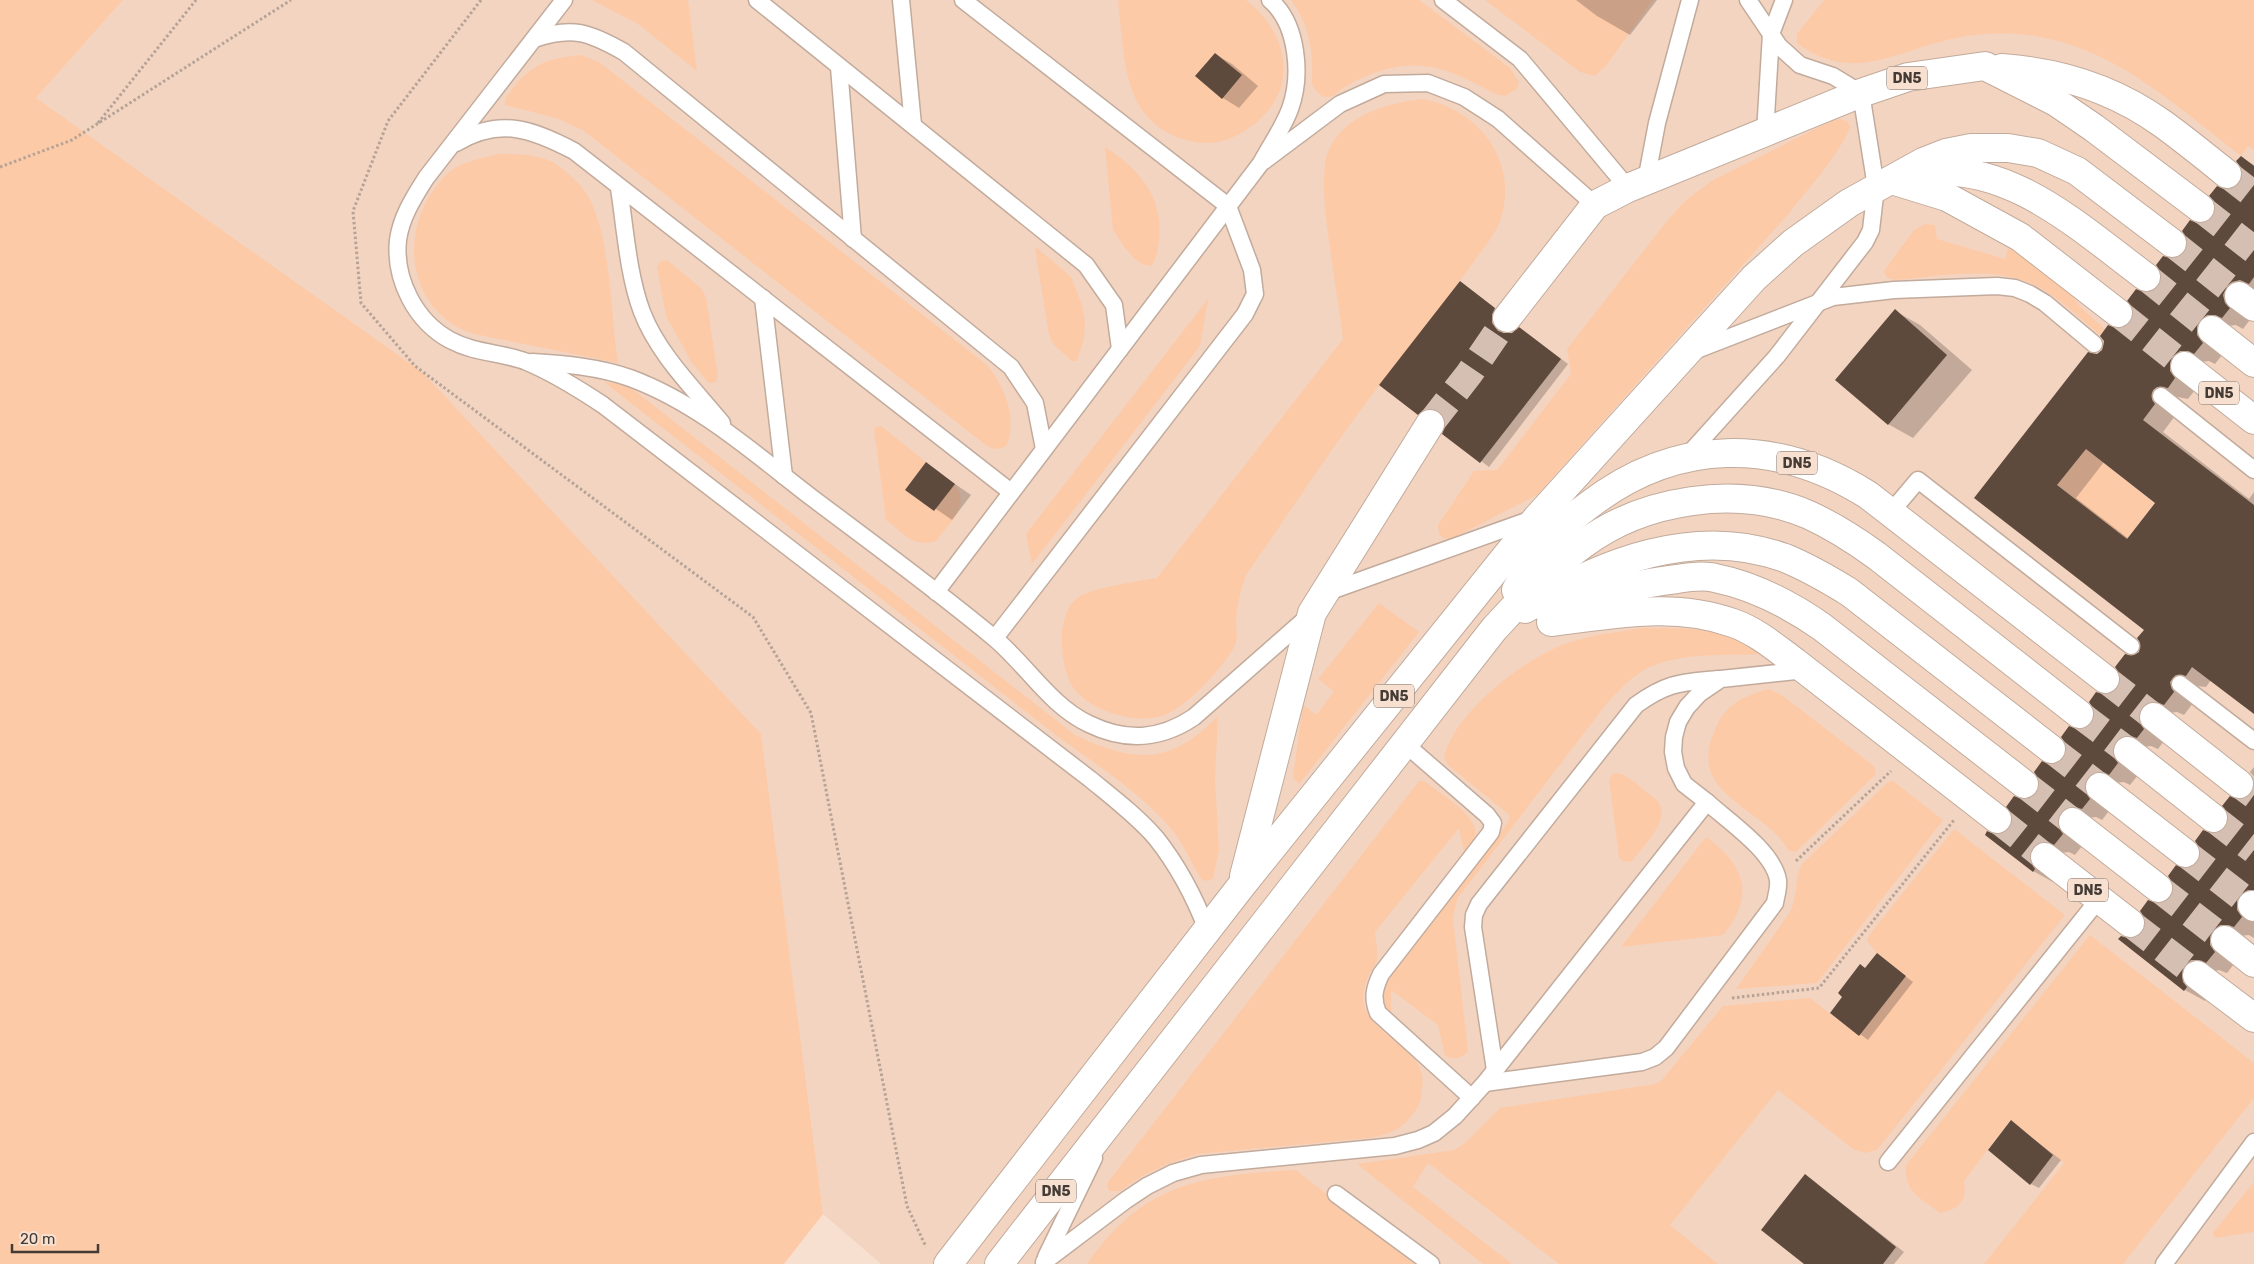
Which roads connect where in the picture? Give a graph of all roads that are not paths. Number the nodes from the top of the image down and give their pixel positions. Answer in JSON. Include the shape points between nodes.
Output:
{"nodes":[{"id":1,"x":564,"y":0,"type":"edge"},
{"id":2,"x":757,"y":0,"type":"edge"},
{"id":3,"x":901,"y":0,"type":"edge"},
{"id":4,"x":963,"y":0,"type":"edge"},
{"id":5,"x":987,"y":0,"type":"edge"},
{"id":6,"x":1270,"y":0,"type":"edge"},
{"id":7,"x":1443,"y":0,"type":"edge"},
{"id":8,"x":1690,"y":0,"type":"edge"},
{"id":9,"x":1748,"y":0,"type":"edge"},
{"id":10,"x":1784,"y":0,"type":"edge"},
{"id":11,"x":989,"y":20,"type":"junction"},
{"id":12,"x":1771,"y":34,"type":"junction"},
{"id":13,"x":534,"y":39,"type":"junction"},
{"id":14,"x":1985,"y":66,"type":"junction"},
{"id":15,"x":839,"y":67,"type":"junction"},
{"id":16,"x":1860,"y":93,"type":"junction"},
{"id":17,"x":913,"y":125,"type":"junction"},
{"id":18,"x":1765,"y":134,"type":"junction"},
{"id":19,"x":450,"y":147,"type":"junction"},
{"id":20,"x":1261,"y":163,"type":"junction"},
{"id":21,"x":2227,"y":174,"type":"tunnel mouth"},
{"id":22,"x":1884,"y":184,"type":"junction"},
{"id":23,"x":1637,"y":185,"type":"junction"},
{"id":24,"x":619,"y":188,"type":"junction"},
{"id":25,"x":1595,"y":205,"type":"junction"},
{"id":26,"x":1228,"y":206,"type":"junction"},
{"id":27,"x":2200,"y":208,"type":"tunnel mouth"},
{"id":28,"x":853,"y":239,"type":"junction"},
{"id":29,"x":2172,"y":243,"type":"tunnel mouth"},
{"id":30,"x":2146,"y":277,"type":"tunnel mouth"},
{"id":31,"x":763,"y":298,"type":"junction"},
{"id":32,"x":1820,"y":302,"type":"junction"},
{"id":33,"x":2118,"y":313,"type":"tunnel mouth"},
{"id":34,"x":1508,"y":318,"type":"tunnel mouth"},
{"id":35,"x":2212,"y":330,"type":"tunnel mouth"},
{"id":36,"x":2094,"y":344,"type":"dead end"},
{"id":37,"x":1120,"y":349,"type":"junction"},
{"id":38,"x":1682,"y":355,"type":"junction"},
{"id":39,"x":525,"y":361,"type":"junction"},
{"id":40,"x":2254,"y":363,"type":"edge"},
{"id":41,"x":2185,"y":366,"type":"tunnel mouth"},
{"id":42,"x":2161,"y":396,"type":"dead end"},
{"id":43,"x":2254,"y":420,"type":"edge"},
{"id":44,"x":1430,"y":424,"type":"tunnel mouth"},
{"id":45,"x":730,"y":432,"type":"junction"},
{"id":46,"x":1044,"y":449,"type":"junction"},
{"id":47,"x":1687,"y":456,"type":"junction"},
{"id":48,"x":2254,"y":470,"type":"edge"},
{"id":49,"x":784,"y":476,"type":"junction"},
{"id":50,"x":1011,"y":492,"type":"junction"},
{"id":51,"x":1891,"y":512,"type":"junction"},
{"id":52,"x":1537,"y":518,"type":"junction"},
{"id":53,"x":936,"y":592,"type":"junction"},
{"id":54,"x":1318,"y":603,"type":"junction"},
{"id":55,"x":1494,"y":629,"type":"junction"},
{"id":56,"x":995,"y":638,"type":"junction"},
{"id":57,"x":2131,"y":646,"type":"dead end"},
{"id":58,"x":1805,"y":670,"type":"junction"},
{"id":59,"x":1721,"y":679,"type":"junction"},
{"id":60,"x":2106,"y":679,"type":"tunnel mouth"},
{"id":61,"x":2180,"y":684,"type":"dead end"},
{"id":62,"x":2079,"y":714,"type":"tunnel mouth"},
{"id":63,"x":2154,"y":717,"type":"tunnel mouth"},
{"id":64,"x":2254,"y":741,"type":"edge"},
{"id":65,"x":1404,"y":743,"type":"junction"},
{"id":66,"x":2051,"y":749,"type":"tunnel mouth"},
{"id":67,"x":2128,"y":751,"type":"tunnel mouth"},
{"id":68,"x":2024,"y":784,"type":"tunnel mouth"},
{"id":69,"x":2240,"y":784,"type":"tunnel mouth"},
{"id":70,"x":2100,"y":787,"type":"tunnel mouth"},
{"id":71,"x":1707,"y":802,"type":"junction"},
{"id":72,"x":2213,"y":818,"type":"tunnel mouth"},
{"id":73,"x":1997,"y":819,"type":"tunnel mouth"},
{"id":74,"x":2072,"y":822,"type":"tunnel mouth"},
{"id":75,"x":2185,"y":853,"type":"tunnel mouth"},
{"id":76,"x":2045,"y":857,"type":"tunnel mouth"},
{"id":77,"x":1242,"y":885,"type":"junction"},
{"id":78,"x":2158,"y":888,"type":"tunnel mouth"},
{"id":79,"x":2099,"y":899,"type":"junction"},
{"id":80,"x":2130,"y":923,"type":"tunnel mouth"},
{"id":81,"x":1208,"y":932,"type":"junction"},
{"id":82,"x":2224,"y":940,"type":"tunnel mouth"},
{"id":83,"x":2254,"y":963,"type":"edge"},
{"id":84,"x":2196,"y":975,"type":"tunnel mouth"},
{"id":85,"x":2254,"y":1018,"type":"edge"},
{"id":86,"x":1490,"y":1076,"type":"junction"},
{"id":87,"x":1472,"y":1098,"type":"junction"},
{"id":88,"x":1112,"y":1118,"type":"junction"},
{"id":89,"x":2254,"y":1142,"type":"edge"},
{"id":90,"x":1888,"y":1162,"type":"dead end"},
{"id":91,"x":1336,"y":1194,"type":"dead end"},
{"id":92,"x":939,"y":1260,"type":"edge"},
{"id":93,"x":1044,"y":1263,"type":"edge"},
{"id":94,"x":999,"y":1264,"type":"edge"},
{"id":95,"x":1431,"y":1264,"type":"edge"},
{"id":96,"x":2164,"y":1264,"type":"edge"}],
"edges":[{"from":1,"to":13,"type":"lane"},
{"from":2,"to":15,"type":"lane"},
{"from":3,"to":17,"type":"lane"},
{"from":4,"to":11,"type":"lane"},
{"from":5,"to":11,"type":"lane"},
{"from":6,"to":20,"type":"lane","via":[[1290,31],[1296,85],[1290,109]]},
{"from":7,"to":23,"type":"lane","via":[[1520,59]]},
{"from":8,"to":23,"type":"lane"},
{"from":9,"to":12,"type":"lane"},
{"from":10,"to":12,"type":"lane"},
{"from":11,"to":26,"type":"lane"},
{"from":12,"to":16,"type":"lane","via":[[1800,66],[1833,76]]},
{"from":12,"to":18,"type":"lane"},
{"from":13,"to":19,"type":"lane"},
{"from":13,"to":28,"type":"lane","via":[[567,31],[606,41],[624,52]]},
{"from":14,"to":16,"type":"highway","number":"DN5","via":[[1908,77]]},
{"from":14,"to":21,"type":"highway","number":"DN5","via":[[2064,76],[2091,86],[2162,123]]},
{"from":14,"to":27,"type":"highway","via":[[2056,102]]},
{"from":15,"to":17,"type":"lane"},
{"from":15,"to":28,"type":"lane"},
{"from":16,"to":18,"type":"highway","number":"DN5"},
{"from":16,"to":22,"type":"lane"},
{"from":17,"to":37,"type":"lane","via":[[1086,265],[1114,305]]},
{"from":18,"to":23,"type":"highway","number":"DN5"},
{"from":19,"to":24,"type":"lane","via":[[486,129],[534,132],[574,151]]},
{"from":19,"to":39,"type":"lane","via":[[411,201],[398,240],[402,279],[410,301],[426,321],[449,339],[477,351]]},
{"from":20,"to":25,"type":"lane","via":[[1340,104],[1384,84],[1428,83],[1464,97],[1498,119]]},
{"from":20,"to":26,"type":"lane"},
{"from":22,"to":29,"type":"highway","number":"DN5","via":[[1946,153],[2008,148],[2038,153],[2077,171]]},
{"from":22,"to":30,"type":"highway","number":"DN5","via":[[1926,172],[1954,172],[2012,186],[2053,209]]},
{"from":22,"to":32,"type":"lane","via":[[1866,242]]},
{"from":22,"to":33,"type":"highway","via":[[1947,197],[2020,237]]},
{"from":22,"to":38,"type":"highway","number":"DN5","via":[[1848,203],[1793,243],[1754,278]]},
{"from":23,"to":25,"type":"highway","number":"DN5"},
{"from":24,"to":31,"type":"lane"},
{"from":24,"to":45,"type":"lane","via":[[635,289],[642,313],[672,362]]},
{"from":25,"to":34,"type":"highway","number":"DN5"},
{"from":26,"to":37,"type":"lane"},
{"from":26,"to":56,"type":"lane","via":[[1252,270],[1255,294],[1245,314]]},
{"from":28,"to":46,"type":"lane","via":[[1011,367],[1035,403]]},
{"from":31,"to":49,"type":"lane"},
{"from":31,"to":50,"type":"lane"},
{"from":32,"to":36,"type":"lane","via":[[1833,297],[1894,290],[2015,288],[2045,303]]},
{"from":32,"to":38,"type":"lane"},
{"from":32,"to":47,"type":"lane","via":[[1771,363]]},
{"from":35,"to":40,"type":"highway"},
{"from":37,"to":46,"type":"lane"},
{"from":38,"to":52,"type":"highway","number":"DN5"},
{"from":39,"to":45,"type":"lane","via":[[571,365],[630,378]]},
{"from":39,"to":81,"type":"lane","via":[[603,405],[1090,778],[1155,838],[1180,873]]},
{"from":41,"to":43,"type":"highway","number":"DN5"},
{"from":42,"to":48,"type":"lane"},
{"from":44,"to":54,"type":"highway","number":"DN5"},
{"from":45,"to":49,"type":"lane"},
{"from":46,"to":50,"type":"lane"},
{"from":47,"to":51,"type":"highway","number":"DN5","via":[[1724,452],[1760,455],[1816,468],[1845,480]]},
{"from":47,"to":55,"type":"highway","number":"DN5","via":[[1630,477],[1574,517],[1534,558]]},
{"from":49,"to":53,"type":"lane"},
{"from":50,"to":53,"type":"lane"},
{"from":51,"to":57,"type":"lane","via":[[1918,480]]},
{"from":51,"to":60,"type":"highway","number":"DN5"},
{"from":52,"to":54,"type":"lane"},
{"from":52,"to":77,"type":"highway","number":"DN5"},
{"from":53,"to":56,"type":"lane"},
{"from":54,"to":56,"type":"lane","via":[[1194,717],[1179,727],[1149,736],[1108,732],[1088,724],[1053,697]]},
{"from":54,"to":77,"type":"highway","number":"DN5"},
{"from":55,"to":58,"type":"highway","via":[[1627,612],[1693,613],[1734,623],[1762,638]]},
{"from":55,"to":62,"type":"highway","number":"DN5","via":[[1546,573],[1582,544],[1610,528],[1650,511],[1686,502],[1733,499],[1769,503],[1808,514],[1845,533]]},
{"from":55,"to":65,"type":"highway","number":"DN5"},
{"from":55,"to":66,"type":"highway","number":"DN5","via":[[1555,591],[1598,570],[1649,553],[1684,546],[1720,545],[1753,550],[1784,558],[1849,592]]},
{"from":55,"to":68,"type":"highway","via":[[1609,591],[1655,581],[1714,577],[1762,592],[1798,610]]},
{"from":58,"to":59,"type":"lane"},
{"from":58,"to":73,"type":"highway"},
{"from":59,"to":71,"type":"lane","via":[[1687,707],[1674,738],[1676,768],[1684,784]]},
{"from":59,"to":86,"type":"lane","via":[[1674,684],[1657,690],[1636,705],[1480,904],[1474,915],[1473,927]]},
{"from":61,"to":64,"type":"lane"},
{"from":63,"to":69,"type":"highway"},
{"from":65,"to":87,"type":"lane","via":[[1487,815],[1492,822],[1491,832],[1381,974],[1373,1001],[1378,1013]]},
{"from":65,"to":88,"type":"highway","number":"DN5"},
{"from":67,"to":72,"type":"highway"},
{"from":70,"to":75,"type":"highway"},
{"from":71,"to":86,"type":"lane"},
{"from":71,"to":86,"type":"lane","via":[[1762,850],[1778,879],[1774,904],[1666,1048],[1656,1057],[1642,1062]]},
{"from":74,"to":78,"type":"highway"},
{"from":76,"to":79,"type":"highway","number":"DN5"},
{"from":77,"to":81,"type":"highway","number":"DN5"},
{"from":79,"to":80,"type":"highway","number":"DN5"},
{"from":79,"to":90,"type":"lane"},
{"from":81,"to":92,"type":"highway","number":"DN5"},
{"from":82,"to":83,"type":"highway"},
{"from":84,"to":85,"type":"highway"},
{"from":86,"to":87,"type":"lane"},
{"from":87,"to":93,"type":"lane","via":[[1434,1133],[1395,1146],[1202,1165],[1173,1173],[1126,1200]]},
{"from":88,"to":93,"type":"lane"},
{"from":88,"to":94,"type":"highway","number":"DN5"},
{"from":89,"to":96,"type":"lane"},
{"from":91,"to":95,"type":"lane"}]}
